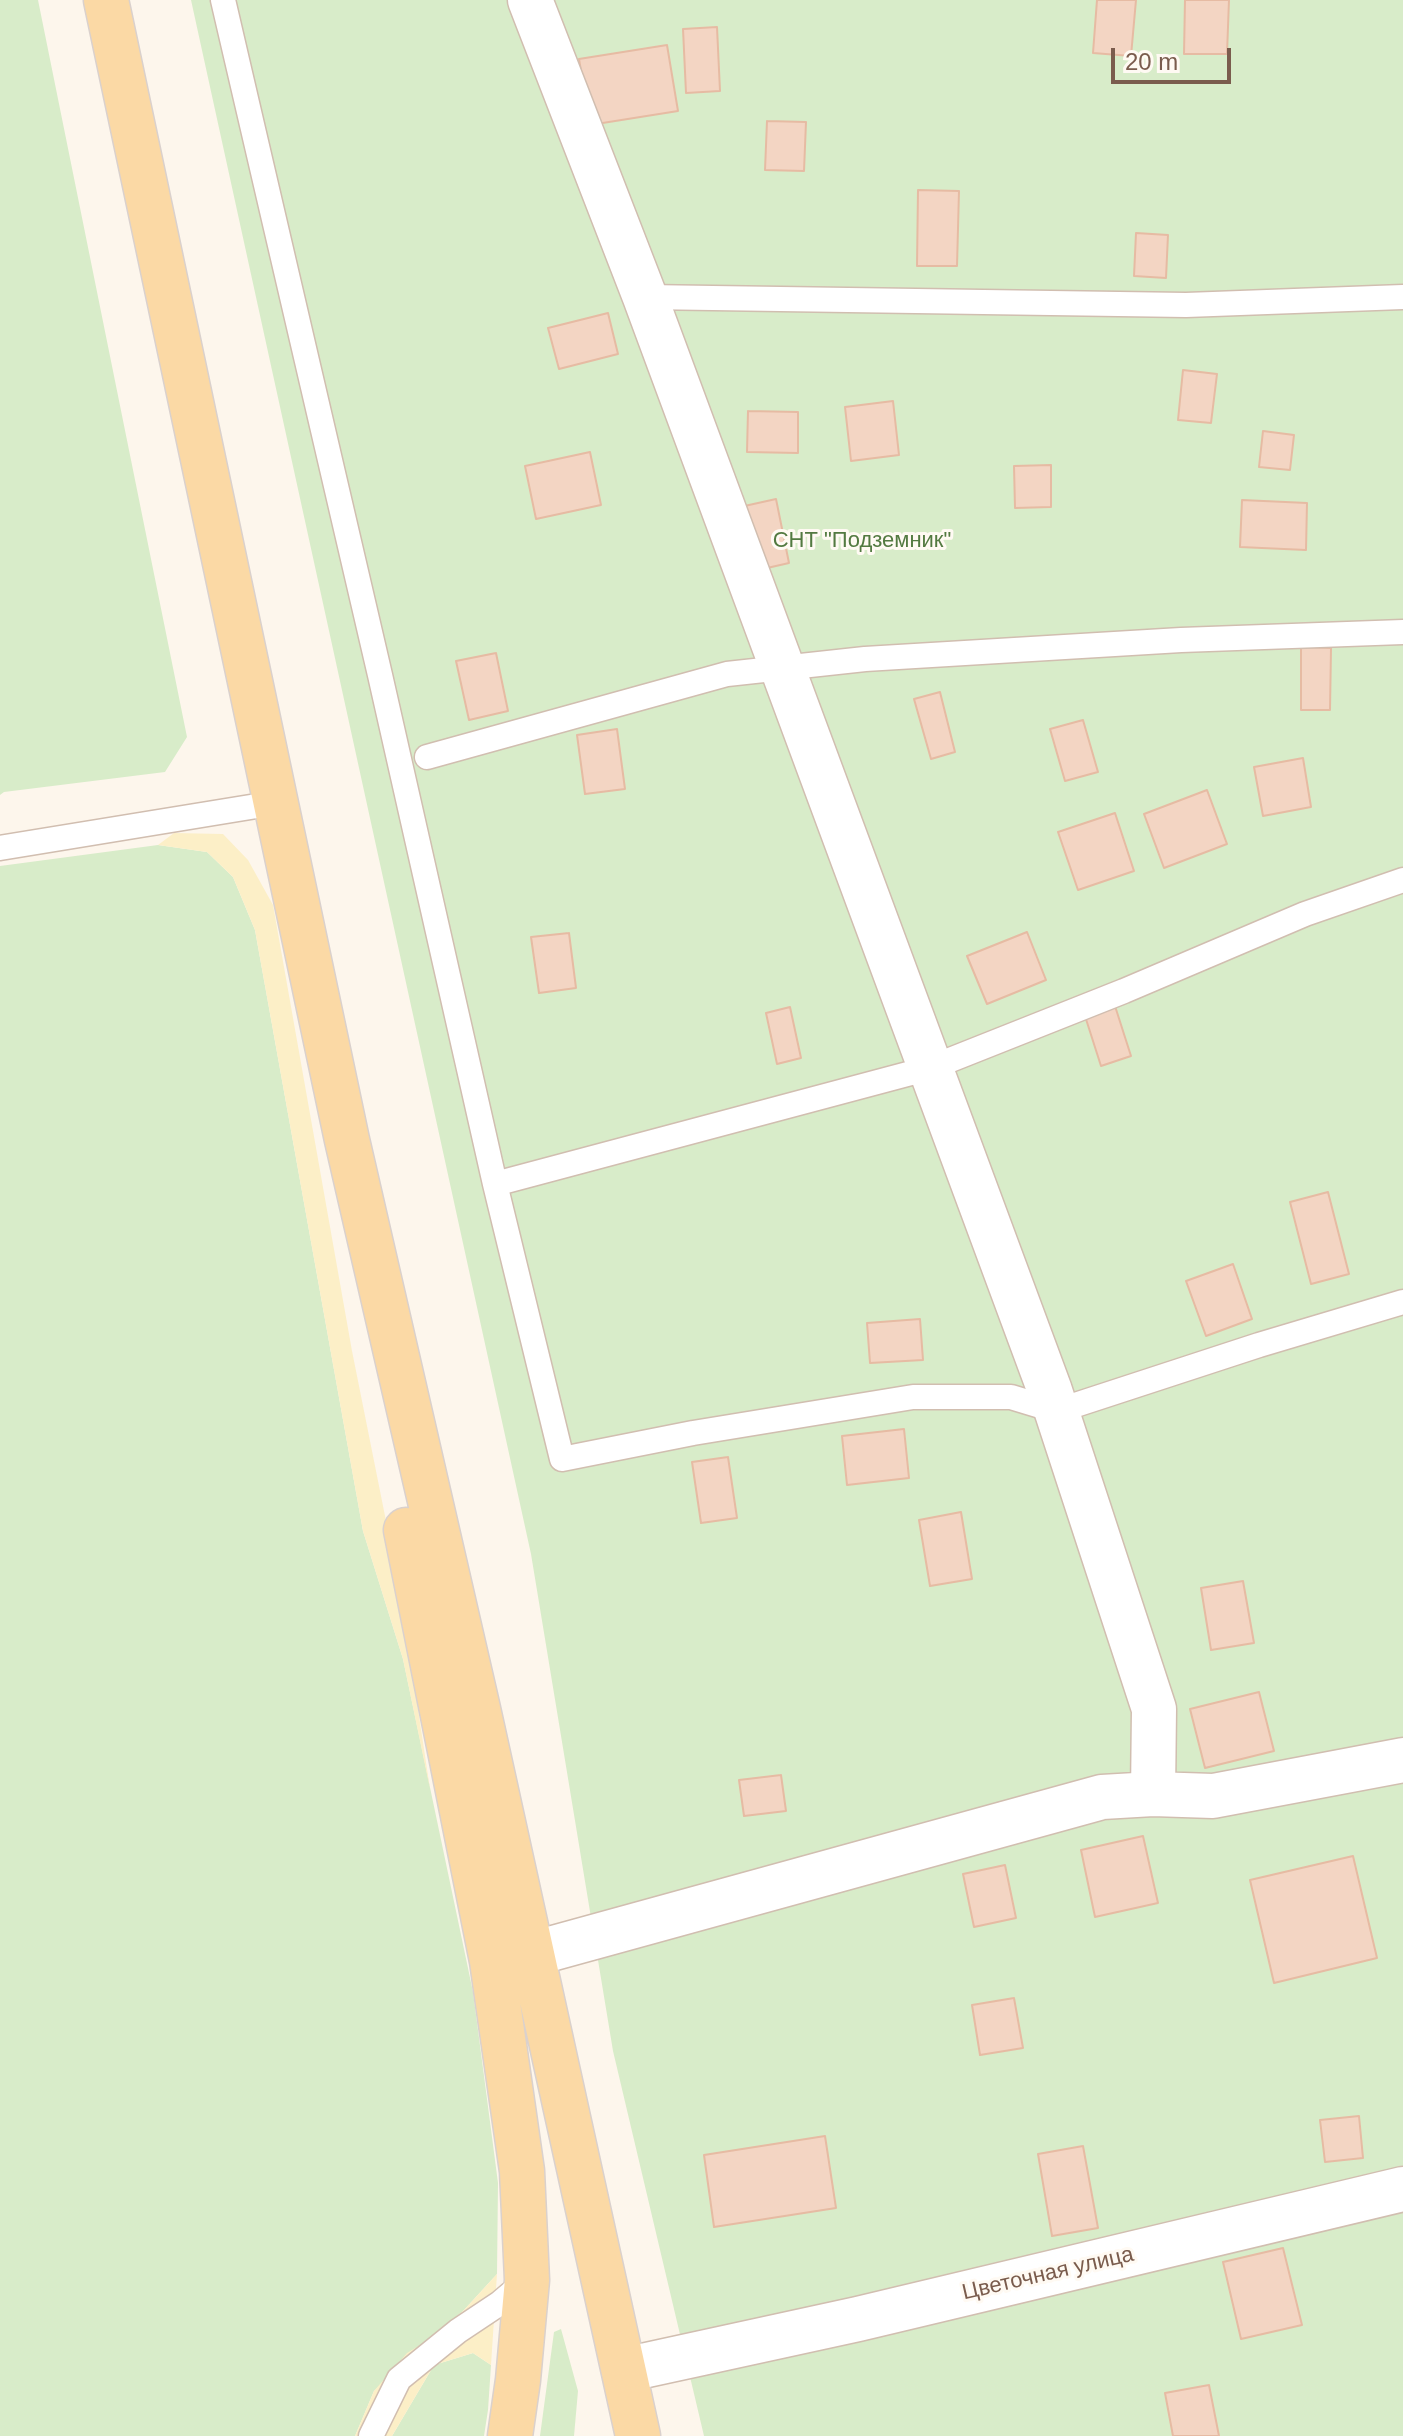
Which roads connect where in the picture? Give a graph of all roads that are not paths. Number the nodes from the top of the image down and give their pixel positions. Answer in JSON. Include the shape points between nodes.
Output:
{"nodes":[{"id":1,"x":106,"y":0,"type":"edge"},
{"id":2,"x":223,"y":0,"type":"edge"},
{"id":3,"x":530,"y":0,"type":"edge"},
{"id":4,"x":645,"y":297,"type":"junction"},
{"id":5,"x":1403,"y":297,"type":"edge"},
{"id":6,"x":1403,"y":632,"type":"edge"},
{"id":7,"x":781,"y":668,"type":"junction"},
{"id":8,"x":427,"y":757,"type":"dead end"},
{"id":9,"x":275,"y":803,"type":"junction"},
{"id":10,"x":0,"y":848,"type":"edge"},
{"id":11,"x":1403,"y":880,"type":"edge"},
{"id":12,"x":930,"y":1068,"type":"junction"},
{"id":13,"x":347,"y":1140,"type":"junction"},
{"id":14,"x":495,"y":1184,"type":"junction"},
{"id":15,"x":1403,"y":1302,"type":"edge"},
{"id":16,"x":1057,"y":1411,"type":"junction"},
{"id":17,"x":1403,"y":1760,"type":"edge"},
{"id":18,"x":1153,"y":1794,"type":"junction"},
{"id":19,"x":532,"y":1954,"type":"junction"},
{"id":20,"x":1403,"y":2189,"type":"edge"},
{"id":21,"x":527,"y":2280,"type":"junction"},
{"id":22,"x":624,"y":2370,"type":"junction"},
{"id":23,"x":371,"y":2436,"type":"edge"},
{"id":24,"x":510,"y":2436,"type":"edge"},
{"id":25,"x":638,"y":2436,"type":"edge"}],
"edges":[{"from":1,"to":9,"type":"main road"},
{"from":2,"to":14,"type":"lane"},
{"from":3,"to":4,"type":"street"},
{"from":4,"to":5,"type":"lane","via":[[1186,305]]},
{"from":4,"to":7,"type":"street"},
{"from":6,"to":7,"type":"lane","via":[[1150,642]]},
{"from":7,"to":8,"type":"lane","via":[[727,674]]},
{"from":7,"to":12,"type":"street"},
{"from":9,"to":10,"type":"lane"},
{"from":9,"to":13,"type":"main road"},
{"from":11,"to":12,"type":"lane","via":[[1305,914]]},
{"from":12,"to":14,"type":"lane"},
{"from":12,"to":16,"type":"street"},
{"from":13,"to":19,"type":"main road"},
{"from":13,"to":21,"type":"main road","via":[[389,1444],[492,1961],[522,2171]]},
{"from":14,"to":16,"type":"lane","via":[[562,1459],[913,1397],[1011,1397]]},
{"from":15,"to":16,"type":"lane"},
{"from":16,"to":18,"type":"street","via":[[1154,1709]]},
{"from":17,"to":18,"type":"street","via":[[1213,1796]]},
{"from":18,"to":19,"type":"street","via":[[1102,1797]]},
{"from":19,"to":22,"type":"main road"},
{"from":20,"to":22,"type":"street","name":"Цветочная улица"},
{"from":21,"to":23,"type":"lane","via":[[399,2379]]},
{"from":21,"to":24,"type":"main road"},
{"from":22,"to":25,"type":"main road"}]}
